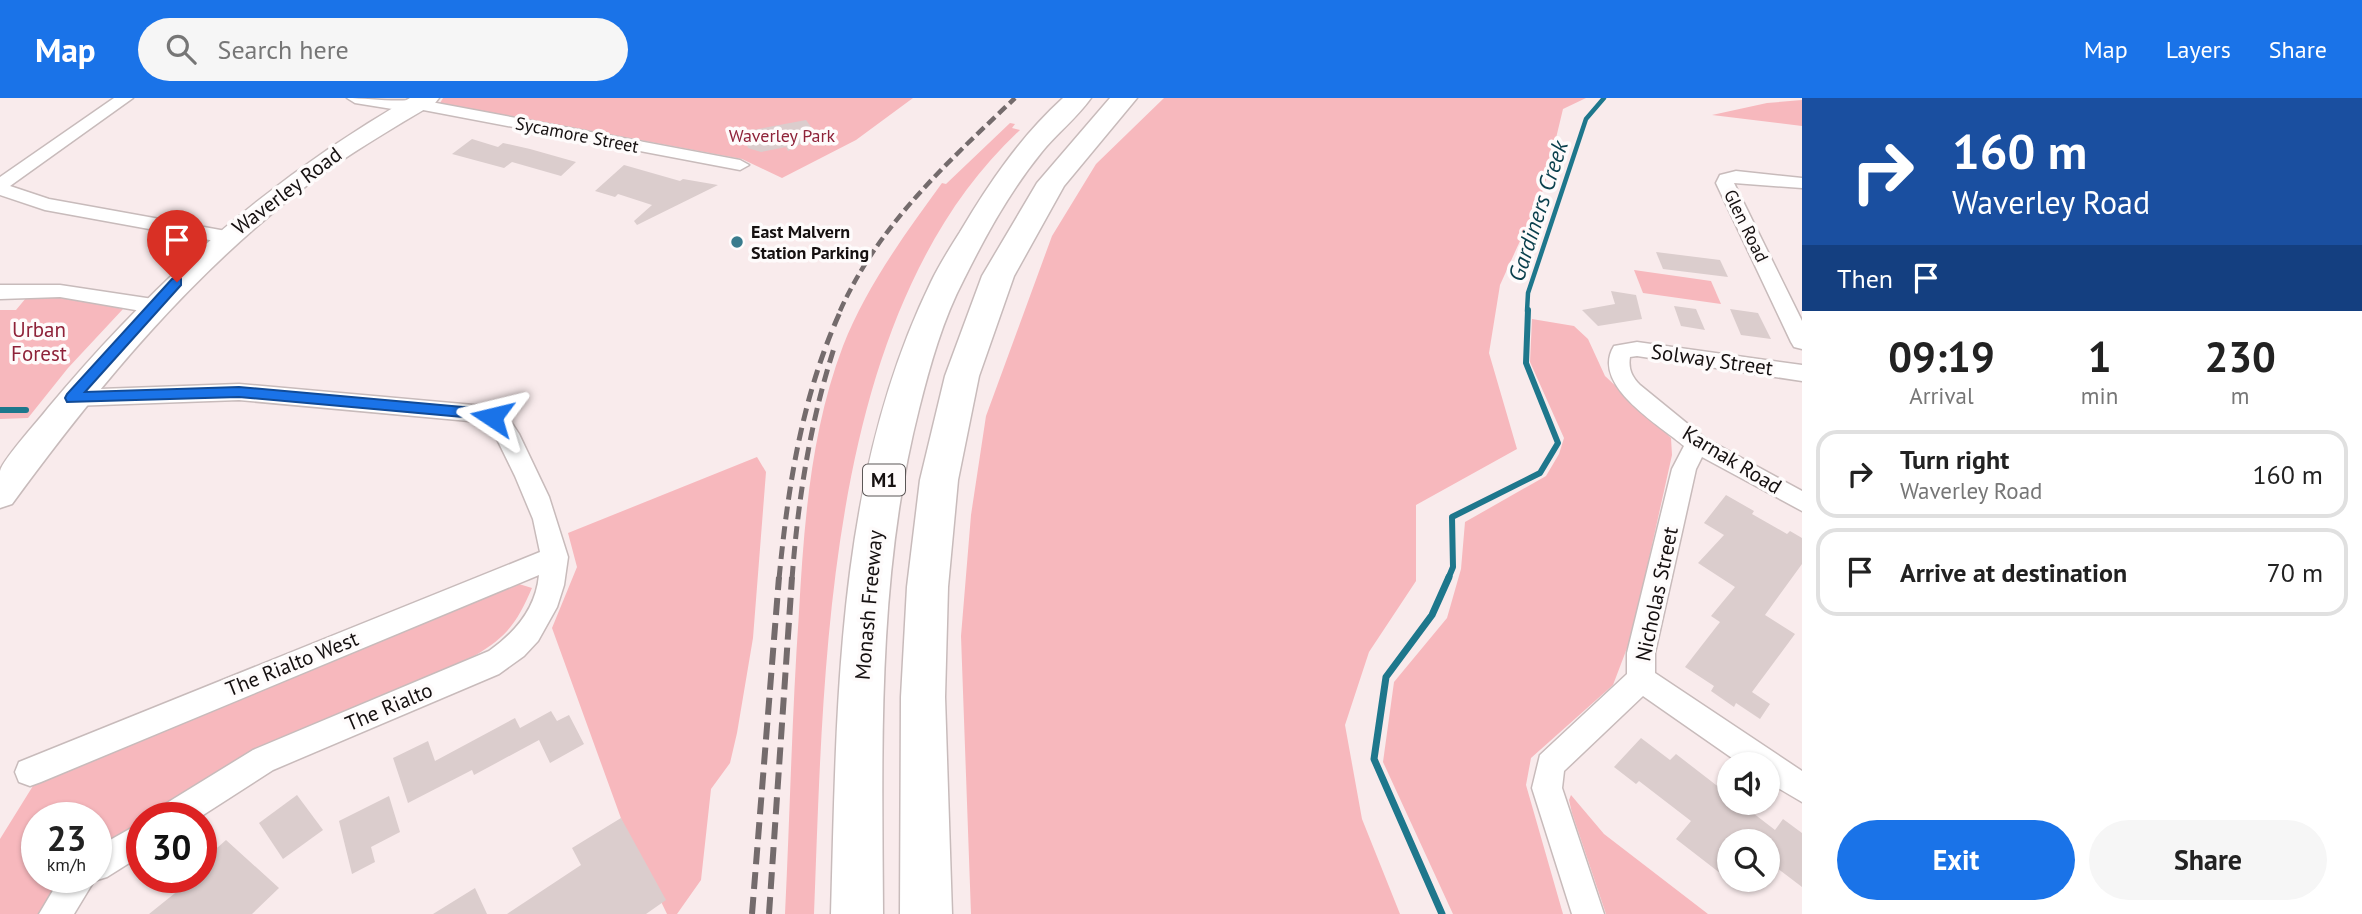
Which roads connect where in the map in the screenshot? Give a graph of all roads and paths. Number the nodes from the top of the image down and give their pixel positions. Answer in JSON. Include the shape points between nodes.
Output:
{"nodes":[{"id":1,"x":125,"y":98,"type":"edge"},
{"id":2,"x":355,"y":98,"type":"edge"},
{"id":3,"x":1078,"y":98,"type":"edge"},
{"id":4,"x":1124,"y":98,"type":"edge"},
{"id":5,"x":417,"y":103,"type":"edge"},
{"id":6,"x":740,"y":165,"type":"dead end"},
{"id":7,"x":1802,"y":183,"type":"edge"},
{"id":8,"x":0,"y":187,"type":"edge"},
{"id":9,"x":226,"y":237,"type":"junction"},
{"id":10,"x":0,"y":292,"type":"edge"},
{"id":11,"x":153,"y":306,"type":"junction"},
{"id":12,"x":1802,"y":342,"type":"edge"},
{"id":13,"x":1622,"y":351,"type":"joint"},
{"id":14,"x":1802,"y":373,"type":"edge"},
{"id":15,"x":72,"y":398,"type":"junction"},
{"id":16,"x":1697,"y":444,"type":"junction"},
{"id":17,"x":0,"y":495,"type":"edge"},
{"id":18,"x":1802,"y":502,"type":"edge"},
{"id":19,"x":555,"y":557,"type":"junction"},
{"id":20,"x":1640,"y":679,"type":"junction"},
{"id":21,"x":1748,"y":752,"type":"edge"},
{"id":22,"x":30,"y":772,"type":"dead end"},
{"id":23,"x":1780,"y":774,"type":"edge"},
{"id":24,"x":1802,"y":788,"type":"edge"},
{"id":25,"x":197,"y":802,"type":"edge"},
{"id":26,"x":69,"y":893,"type":"edge"},
{"id":27,"x":54,"y":914,"type":"edge"},
{"id":28,"x":857,"y":914,"type":"edge"},
{"id":29,"x":926,"y":914,"type":"edge"},
{"id":30,"x":1588,"y":914,"type":"edge"}],
"edges":[{"from":1,"to":8,"type":"street"},
{"from":2,"to":5,"type":"street","name":"Sycamore Street"},
{"from":3,"to":28,"type":"highway","name":"Monash Freeway","number":"M1","via":[[1018,165],[964,248],[930,322],[900,410],[886,466],[868,583],[860,716]]},
{"from":4,"to":29,"type":"highway","number":"M1","via":[[1063,166],[1023,226],[990,293],[950,418],[926,583]]},
{"from":5,"to":6,"type":"street","name":"Sycamore Street"},
{"from":5,"to":9,"type":"main road","name":"Waverley Road","via":[[305,174]]},
{"from":7,"to":12,"type":"street","name":"Glen Road","via":[[1736,176],[1725,183]]},
{"from":8,"to":9,"type":"street","via":[[45,204]]},
{"from":9,"to":11,"type":"main road","name":"Waverley Road"},
{"from":10,"to":11,"type":"street","via":[[60,291]]},
{"from":11,"to":15,"type":"main road","name":"Waverley Road"},
{"from":13,"to":14,"type":"street","name":"Solway Street","via":[[1637,349]]},
{"from":13,"to":16,"type":"street","name":"Karnak Road","via":[[1619,367],[1626,385]]},
{"from":15,"to":17,"type":"main road","name":"Waverley Road"},
{"from":15,"to":19,"type":"street","via":[[239,392],[485,414],[500,423],[506,435],[551,535]]},
{"from":16,"to":18,"type":"street","name":"Karnak Road"},
{"from":16,"to":20,"type":"street","name":"Nicholas Street","via":[[1684,469],[1641,653]]},
{"from":19,"to":22,"type":"street","name":"The Rialto West"},
{"from":19,"to":25,"type":"street","name":"The Rialto","via":[[554,579],[538,621],[508,654],[263,760]]},
{"from":20,"to":21,"type":"street","name":"Nicholas Street"},
{"from":20,"to":30,"type":"street","via":[[1550,765],[1547,788]]},
{"from":23,"to":24,"type":"street","name":"Nicholas Street"},
{"from":26,"to":27,"type":"street"}]}
